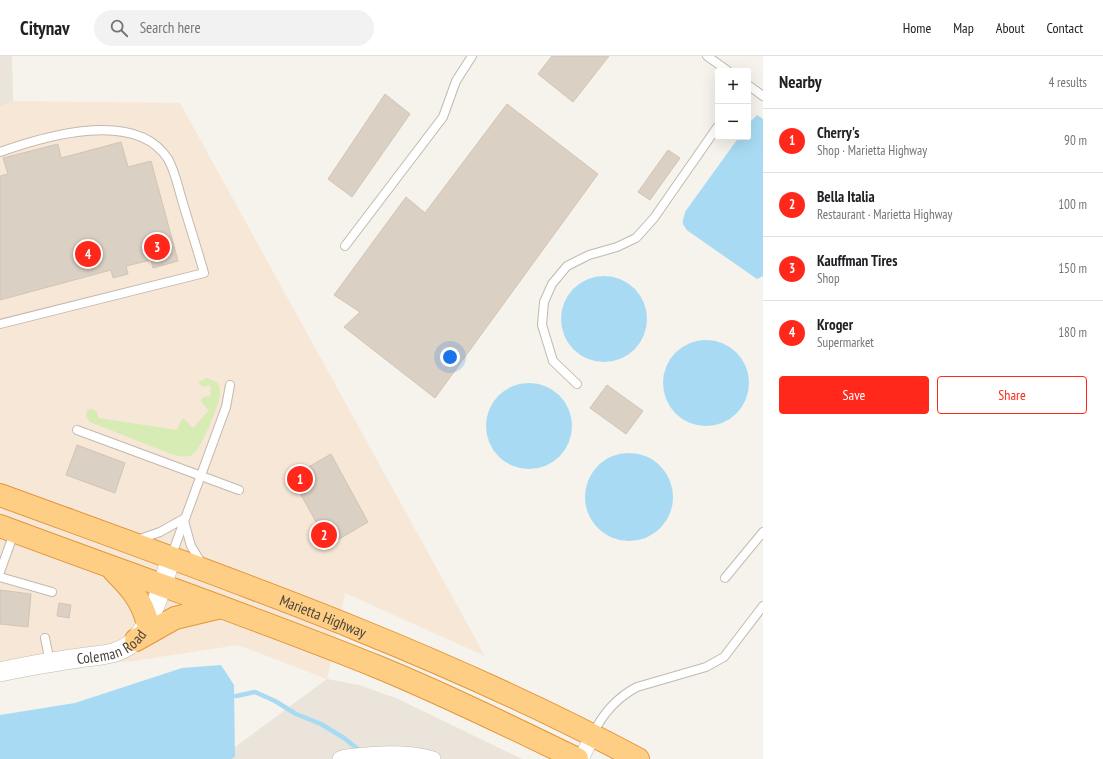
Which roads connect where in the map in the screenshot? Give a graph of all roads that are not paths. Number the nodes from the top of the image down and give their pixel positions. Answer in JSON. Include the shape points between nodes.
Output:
{"nodes":[{"id":1,"x":472,"y":56,"type":"edge"},
{"id":2,"x":707,"y":56,"type":"edge"},
{"id":3,"x":724,"y":68,"type":"edge"},
{"id":4,"x":751,"y":87,"type":"edge"},
{"id":5,"x":763,"y":96,"type":"edge"},
{"id":6,"x":715,"y":130,"type":"edge"},
{"id":7,"x":0,"y":152,"type":"edge"},
{"id":8,"x":345,"y":246,"type":"dead end"},
{"id":9,"x":0,"y":324,"type":"edge"},
{"id":10,"x":230,"y":384,"type":"dead end"},
{"id":11,"x":577,"y":384,"type":"dead end"},
{"id":12,"x":77,"y":430,"type":"dead end"},
{"id":13,"x":201,"y":476,"type":"junction"},
{"id":14,"x":239,"y":490,"type":"dead end"},
{"id":15,"x":0,"y":495,"type":"edge"},
{"id":16,"x":185,"y":520,"type":"junction"},
{"id":17,"x":7,"y":529,"type":"edge"},
{"id":18,"x":763,"y":532,"type":"edge"},
{"id":19,"x":128,"y":542,"type":"junction"},
{"id":20,"x":171,"y":558,"type":"junction"},
{"id":21,"x":110,"y":567,"type":"junction"},
{"id":22,"x":0,"y":572,"type":"edge"},
{"id":23,"x":208,"y":572,"type":"junction"},
{"id":24,"x":0,"y":577,"type":"edge"},
{"id":25,"x":725,"y":578,"type":"dead end"},
{"id":26,"x":161,"y":586,"type":"junction"},
{"id":27,"x":52,"y":592,"type":"dead end"},
{"id":28,"x":763,"y":606,"type":"edge"},
{"id":29,"x":221,"y":607,"type":"junction"},
{"id":30,"x":147,"y":621,"type":"junction"},
{"id":31,"x":45,"y":638,"type":"dead end"},
{"id":32,"x":136,"y":640,"type":"junction"},
{"id":33,"x":50,"y":663,"type":"junction"},
{"id":34,"x":0,"y":672,"type":"edge"},
{"id":35,"x":593,"y":735,"type":"junction"},
{"id":36,"x":340,"y":759,"type":"edge"},
{"id":37,"x":433,"y":759,"type":"edge"},
{"id":38,"x":577,"y":759,"type":"edge"},
{"id":39,"x":581,"y":759,"type":"edge"},
{"id":40,"x":638,"y":759,"type":"edge"}],
"edges":[{"from":1,"to":8,"type":"lane","via":[[456,81],[443,117]]},
{"from":2,"to":3,"type":"lane"},
{"from":4,"to":5,"type":"lane"},
{"from":6,"to":11,"type":"lane","via":[[654,218],[636,238],[567,266],[552,284],[544,302],[542,325],[553,362]]},
{"from":7,"to":9,"type":"lane","via":[[70,134],[97,130],[139,136],[156,145],[168,160],[176,178],[204,273]]},
{"from":10,"to":13,"type":"lane","via":[[226,407]]},
{"from":12,"to":13,"type":"lane"},
{"from":13,"to":14,"type":"lane"},
{"from":13,"to":16,"type":"lane"},
{"from":15,"to":19,"type":"highway","name":"Marietta Highway"},
{"from":16,"to":19,"type":"lane","via":[[151,536]]},
{"from":16,"to":20,"type":"lane"},
{"from":16,"to":23,"type":"lane","via":[[191,546]]},
{"from":17,"to":21,"type":"highway","name":"Marietta Highway"},
{"from":17,"to":22,"type":"lane"},
{"from":18,"to":25,"type":"lane"},
{"from":19,"to":20,"type":"highway","name":"Marietta Highway"},
{"from":20,"to":23,"type":"highway","name":"Marietta Highway"},
{"from":20,"to":26,"type":"street","name":"Coleman Road"},
{"from":21,"to":26,"type":"highway","name":"Marietta Highway"},
{"from":21,"to":30,"type":"highway","via":[[136,594]]},
{"from":23,"to":35,"type":"highway","name":"Marietta Highway","via":[[399,646]]},
{"from":24,"to":27,"type":"lane"},
{"from":26,"to":29,"type":"highway","name":"Marietta Highway"},
{"from":26,"to":30,"type":"street","name":"Coleman Road"},
{"from":28,"to":35,"type":"lane","via":[[724,658],[706,667],[637,687],[628,692],[605,713]]},
{"from":29,"to":32,"type":"highway","via":[[175,618]]},
{"from":29,"to":38,"type":"highway","name":"Marietta Highway","via":[[424,687]]},
{"from":30,"to":32,"type":"street","name":"Coleman Road"},
{"from":31,"to":33,"type":"lane"},
{"from":32,"to":33,"type":"street","name":"Coleman Road","via":[[118,651]]},
{"from":33,"to":34,"type":"street","name":"Coleman Road"},
{"from":35,"to":39,"type":"street"},
{"from":35,"to":40,"type":"highway","name":"Marietta Highway"},
{"from":36,"to":37,"type":"street","via":[[415,754]]}]}
